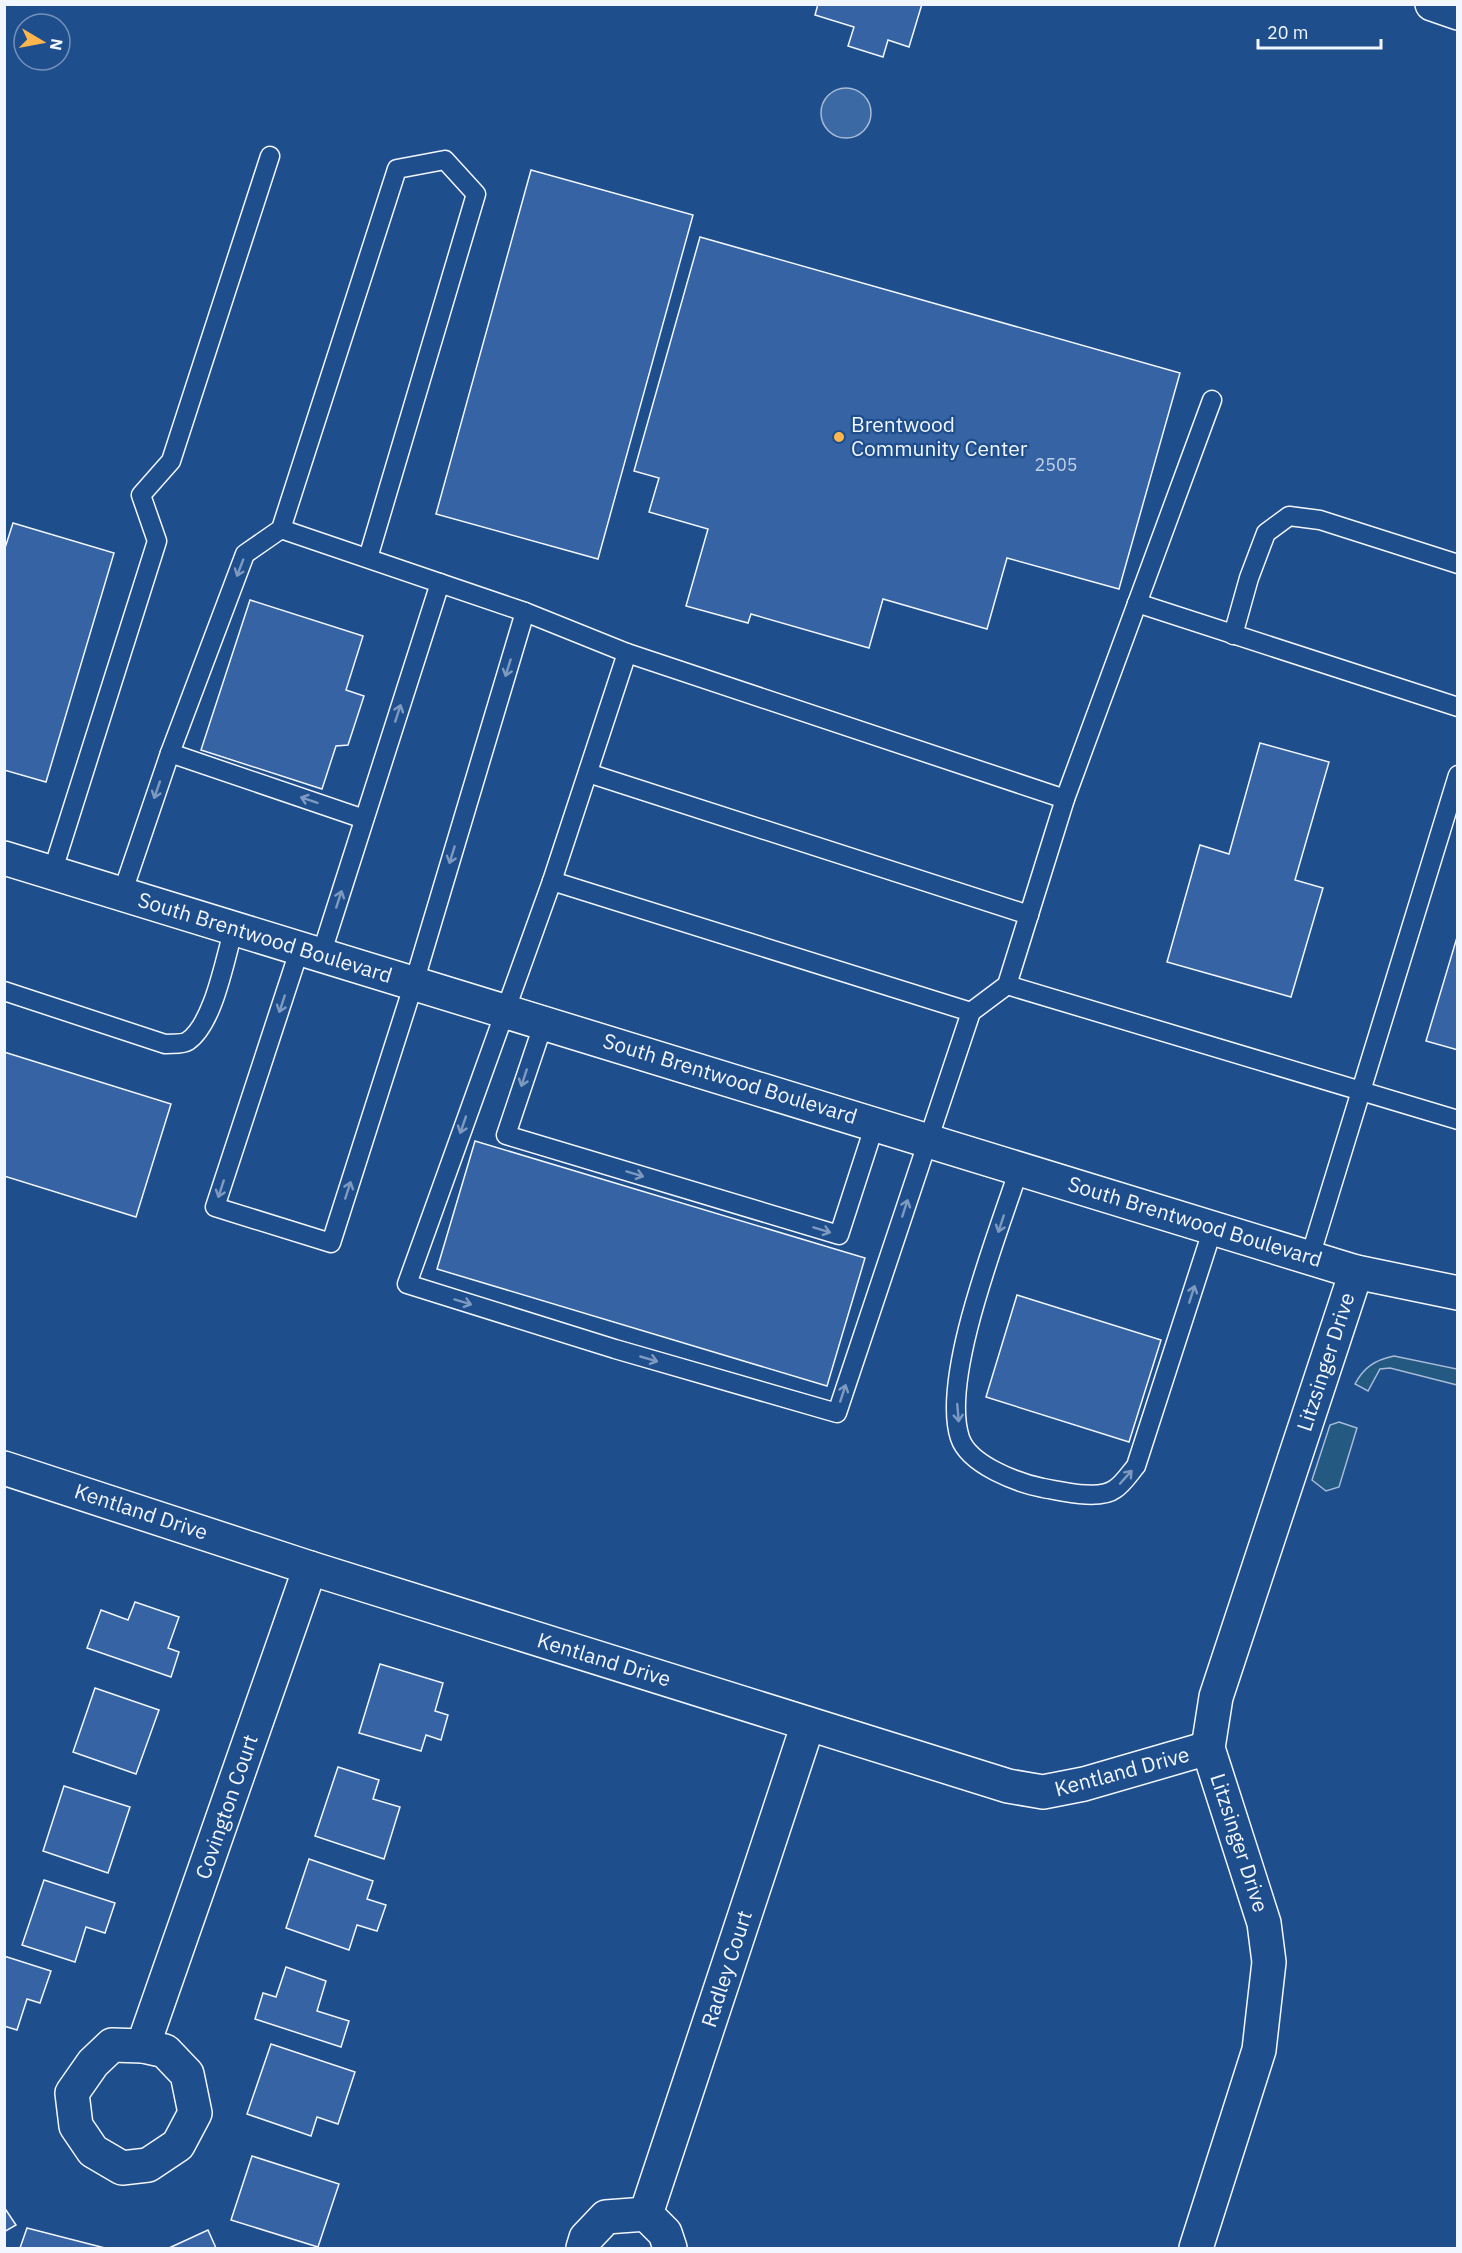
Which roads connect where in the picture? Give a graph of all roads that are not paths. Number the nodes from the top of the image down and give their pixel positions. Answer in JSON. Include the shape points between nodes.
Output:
{"nodes":[{"id":1,"x":1432,"y":4,"type":"edge"},
{"id":2,"x":1458,"y":13,"type":"edge"},
{"id":3,"x":270,"y":156,"type":"dead end"},
{"id":4,"x":1212,"y":400,"type":"dead end"},
{"id":5,"x":281,"y":529,"type":"junction"},
{"id":6,"x":368,"y":558,"type":"junction"},
{"id":7,"x":1458,"y":564,"type":"edge"},
{"id":8,"x":440,"y":583,"type":"junction"},
{"id":9,"x":1137,"y":603,"type":"junction"},
{"id":10,"x":525,"y":612,"type":"junction"},
{"id":11,"x":1233,"y":634,"type":"junction"},
{"id":12,"x":627,"y":652,"type":"junction"},
{"id":13,"x":1458,"y":707,"type":"edge"},
{"id":14,"x":170,"y":753,"type":"junction"},
{"id":15,"x":588,"y":773,"type":"junction"},
{"id":16,"x":1458,"y":775,"type":"edge"},
{"id":17,"x":1065,"y":799,"type":"junction"},
{"id":18,"x":364,"y":819,"type":"junction"},
{"id":19,"x":4,"y":858,"type":"edge"},
{"id":20,"x":52,"y":873,"type":"junction"},
{"id":21,"x":552,"y":881,"type":"junction"},
{"id":22,"x":122,"y":894,"type":"junction"},
{"id":23,"x":1029,"y":915,"type":"junction"},
{"id":24,"x":234,"y":928,"type":"junction"},
{"id":25,"x":310,"y":952,"type":"junction"},
{"id":26,"x":414,"y":983,"type":"junction"},
{"id":27,"x":1007,"y":985,"type":"junction"},
{"id":28,"x":4,"y":991,"type":"edge"},
{"id":29,"x":504,"y":1010,"type":"junction"},
{"id":30,"x":971,"y":1012,"type":"junction"},
{"id":31,"x":544,"y":1022,"type":"junction"},
{"id":32,"x":1360,"y":1093,"type":"junction"},
{"id":33,"x":1458,"y":1120,"type":"edge"},
{"id":34,"x":875,"y":1124,"type":"junction"},
{"id":35,"x":927,"y":1140,"type":"junction"},
{"id":36,"x":1019,"y":1169,"type":"junction"},
{"id":37,"x":1213,"y":1228,"type":"junction"},
{"id":38,"x":1310,"y":1257,"type":"junction"},
{"id":39,"x":1356,"y":1272,"type":"junction"},
{"id":40,"x":1458,"y":1293,"type":"edge"},
{"id":41,"x":4,"y":1468,"type":"edge"},
{"id":42,"x":310,"y":1568,"type":"junction"},
{"id":43,"x":808,"y":1724,"type":"junction"},
{"id":44,"x":1208,"y":1748,"type":"junction"},
{"id":45,"x":143,"y":2046,"type":"dead end"},
{"id":46,"x":646,"y":2214,"type":"junction"},
{"id":47,"x":583,"y":2248,"type":"edge"},
{"id":48,"x":670,"y":2248,"type":"edge"},
{"id":49,"x":1196,"y":2248,"type":"edge"}],
"edges":[{"from":1,"to":2,"type":"street"},
{"from":3,"to":20,"type":"lane","via":[[171,461],[141,495],[157,541]]},
{"from":4,"to":9,"type":"lane"},
{"from":5,"to":6,"type":"lane"},
{"from":5,"to":6,"type":"lane","via":[[397,169],[445,160],[477,194]]},
{"from":5,"to":14,"type":"lane","one_way":true,"via":[[245,554]]},
{"from":6,"to":8,"type":"lane"},
{"from":7,"to":11,"type":"lane","via":[[1320,520],[1289,516],[1266,533]]},
{"from":8,"to":10,"type":"lane"},
{"from":18,"to":8,"type":"lane","one_way":true},
{"from":9,"to":11,"type":"lane"},
{"from":9,"to":17,"type":"lane"},
{"from":10,"to":12,"type":"lane"},
{"from":10,"to":26,"type":"lane","one_way":true},
{"from":11,"to":13,"type":"lane"},
{"from":12,"to":15,"type":"lane"},
{"from":12,"to":17,"type":"lane"},
{"from":18,"to":14,"type":"lane","one_way":true},
{"from":14,"to":22,"type":"lane","one_way":true},
{"from":15,"to":21,"type":"lane"},
{"from":15,"to":23,"type":"lane"},
{"from":16,"to":32,"type":"lane"},
{"from":17,"to":23,"type":"lane"},
{"from":25,"to":18,"type":"lane","one_way":true},
{"from":19,"to":20,"type":"street","name":"South Brentwood Boulevard"},
{"from":20,"to":22,"type":"street","name":"South Brentwood Boulevard"},
{"from":21,"to":29,"type":"lane"},
{"from":21,"to":30,"type":"lane"},
{"from":22,"to":24,"type":"street","name":"South Brentwood Boulevard"},
{"from":23,"to":27,"type":"lane"},
{"from":24,"to":25,"type":"street","name":"South Brentwood Boulevard"},
{"from":24,"to":28,"type":"lane","via":[[210,1008],[198,1032],[186,1043],[165,1044]]},
{"from":25,"to":26,"type":"street","name":"South Brentwood Boulevard"},
{"from":25,"to":26,"type":"lane","one_way":true,"via":[[215,1207],[331,1243]]},
{"from":26,"to":29,"type":"street","name":"South Brentwood Boulevard"},
{"from":27,"to":30,"type":"lane"},
{"from":27,"to":32,"type":"lane"},
{"from":29,"to":31,"type":"street","name":"South Brentwood Boulevard"},
{"from":29,"to":35,"type":"lane","one_way":true,"via":[[407,1284],[615,1349],[837,1413]]},
{"from":30,"to":35,"type":"lane"},
{"from":31,"to":34,"type":"street","name":"South Brentwood Boulevard"},
{"from":31,"to":34,"type":"lane","one_way":true,"via":[[506,1135],[839,1235]]},
{"from":32,"to":33,"type":"lane"},
{"from":32,"to":38,"type":"lane"},
{"from":34,"to":35,"type":"street","name":"South Brentwood Boulevard"},
{"from":35,"to":36,"type":"street","name":"South Brentwood Boulevard"},
{"from":36,"to":37,"type":"street","name":"South Brentwood Boulevard"},
{"from":36,"to":37,"type":"lane","one_way":true,"via":[[972,1316],[956,1390],[960,1439],[981,1464],[1026,1484],[1083,1495],[1114,1491],[1136,1466]]},
{"from":37,"to":38,"type":"street","name":"South Brentwood Boulevard"},
{"from":38,"to":39,"type":"street","name":"South Brentwood Boulevard"},
{"from":39,"to":40,"type":"street","name":"South Brentwood Boulevard"},
{"from":39,"to":44,"type":"street","name":"Litzsinger Drive","via":[[1216,1697]]},
{"from":41,"to":42,"type":"street","name":"Kentland Drive"},
{"from":42,"to":43,"type":"street","name":"Kentland Drive"},
{"from":42,"to":45,"type":"street","name":"Covington Court"},
{"from":43,"to":44,"type":"street","name":"Kentland Drive","via":[[1008,1786],[1042,1792]]},
{"from":43,"to":46,"type":"street","name":"Radley Court"},
{"from":44,"to":49,"type":"street","name":"Litzsinger Drive","via":[[1264,1923],[1269,1962],[1259,2050]]},
{"from":46,"to":47,"type":"street","via":[[606,2217],[586,2238]]},
{"from":46,"to":48,"type":"street","via":[[665,2233]]}]}
